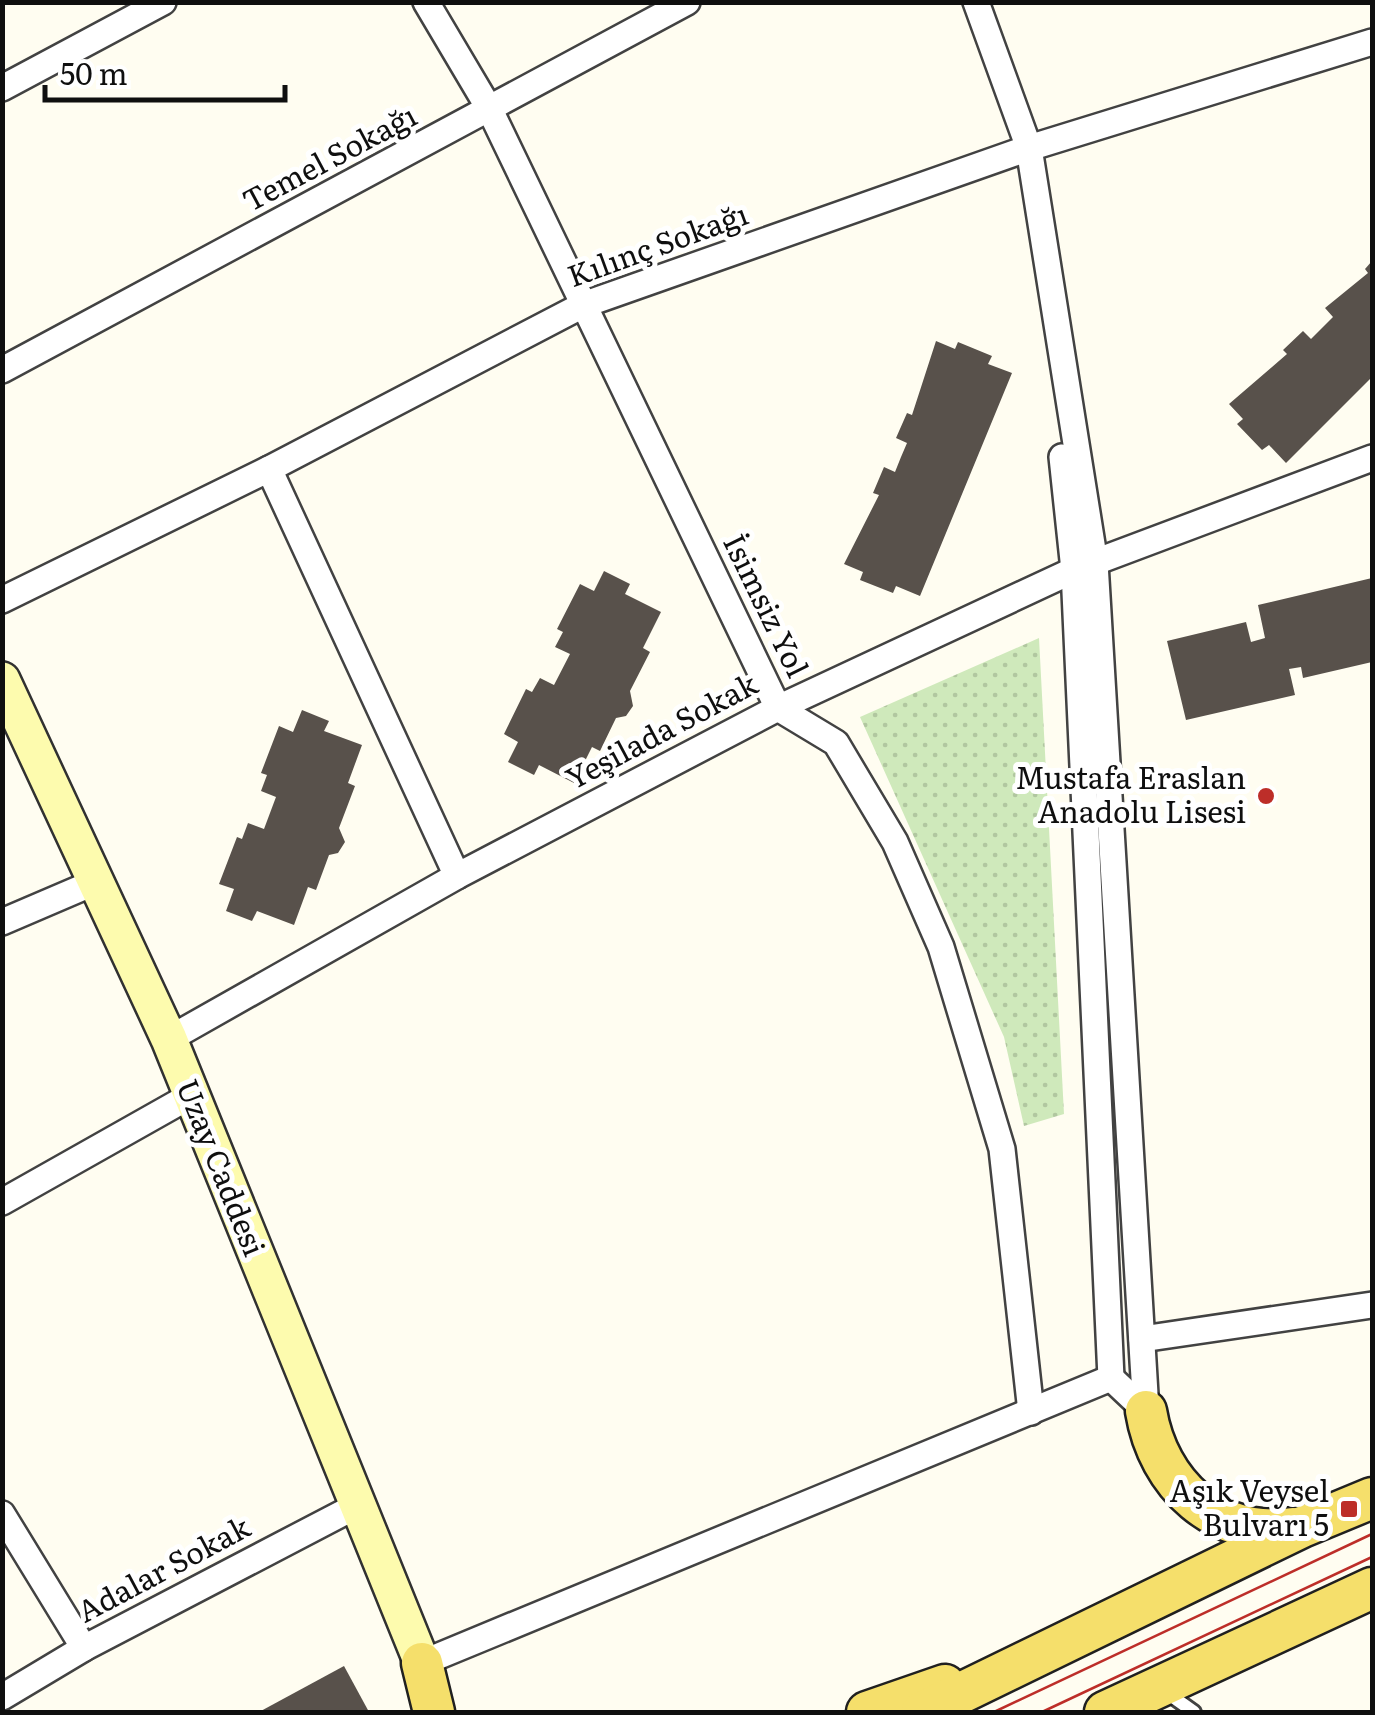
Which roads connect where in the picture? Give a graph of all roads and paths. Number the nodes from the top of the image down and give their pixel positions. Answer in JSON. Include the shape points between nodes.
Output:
{"nodes":[{"id":1,"x":163,"y":2,"type":"edge"},
{"id":2,"x":426,"y":2,"type":"edge"},
{"id":3,"x":687,"y":2,"type":"edge"},
{"id":4,"x":976,"y":2,"type":"edge"},
{"id":5,"x":1372,"y":42,"type":"edge"},
{"id":6,"x":2,"y":88,"type":"edge"},
{"id":7,"x":490,"y":110,"type":"junction"},
{"id":8,"x":1029,"y":148,"type":"junction"},
{"id":9,"x":583,"y":305,"type":"junction"},
{"id":10,"x":2,"y":370,"type":"edge"},
{"id":11,"x":1372,"y":458,"type":"edge"},
{"id":12,"x":269,"y":469,"type":"junction"},
{"id":13,"x":1085,"y":567,"type":"junction"},
{"id":14,"x":2,"y":600,"type":"edge"},
{"id":15,"x":2,"y":680,"type":"edge"},
{"id":16,"x":778,"y":708,"type":"junction"},
{"id":17,"x":457,"y":876,"type":"junction"},
{"id":18,"x":93,"y":883,"type":"junction"},
{"id":19,"x":2,"y":922,"type":"edge"},
{"id":20,"x":169,"y":1039,"type":"junction"},
{"id":21,"x":190,"y":1096,"type":"junction"},
{"id":22,"x":2,"y":1202,"type":"edge"},
{"id":23,"x":1372,"y":1305,"type":"edge"},
{"id":24,"x":1142,"y":1339,"type":"junction"},
{"id":25,"x":1111,"y":1378,"type":"junction"},
{"id":26,"x":1146,"y":1411,"type":"junction"},
{"id":27,"x":1031,"y":1412,"type":"junction"},
{"id":28,"x":1372,"y":1498,"type":"edge"},
{"id":29,"x":358,"y":1506,"type":"junction"},
{"id":30,"x":2,"y":1514,"type":"edge"},
{"id":31,"x":1302,"y":1527,"type":"junction"},
{"id":32,"x":1372,"y":1588,"type":"edge"},
{"id":33,"x":1076,"y":1637,"type":"junction"},
{"id":34,"x":84,"y":1648,"type":"junction"},
{"id":35,"x":422,"y":1662,"type":"junction"},
{"id":36,"x":1160,"y":1687,"type":"junction"},
{"id":37,"x":2,"y":1697,"type":"edge"},
{"id":38,"x":434,"y":1712,"type":"edge"},
{"id":39,"x":867,"y":1712,"type":"edge"},
{"id":40,"x":922,"y":1712,"type":"edge"},
{"id":41,"x":1105,"y":1712,"type":"edge"},
{"id":42,"x":1194,"y":1712,"type":"edge"}],
"edges":[{"from":1,"to":6,"type":"street"},
{"from":2,"to":7,"type":"street","name":"İsimsiz Yol"},
{"from":3,"to":7,"type":"street","name":"Temel Sokağı"},
{"from":4,"to":8,"type":"street"},
{"from":5,"to":8,"type":"street","name":"Kılınç Sokağı"},
{"from":7,"to":9,"type":"street","name":"İsimsiz Yol"},
{"from":7,"to":10,"type":"street","name":"Temel Sokağı"},
{"from":8,"to":9,"type":"street","name":"Kılınç Sokağı"},
{"from":8,"to":13,"type":"street"},
{"from":9,"to":12,"type":"street","name":"Kılınç Sokağı"},
{"from":9,"to":16,"type":"street","name":"İsimsiz Yol"},
{"from":11,"to":13,"type":"street","name":"Yeşilada Sokak"},
{"from":12,"to":14,"type":"street","name":"Kılınç Sokağı"},
{"from":12,"to":17,"type":"street"},
{"from":13,"to":16,"type":"street","name":"Yeşilada Sokak"},
{"from":13,"to":24,"type":"street"},
{"from":13,"to":25,"type":"street"},
{"from":15,"to":18,"type":"main road","name":"Uzay Caddesi"},
{"from":16,"to":17,"type":"street","name":"Yeşilada Sokak"},
{"from":16,"to":27,"type":"street","name":"İsimsiz Yol","via":[[836,743],[895,842],[941,946],[1002,1149]]},
{"from":17,"to":20,"type":"street","name":"Yeşilada Sokak"},
{"from":18,"to":19,"type":"street"},
{"from":18,"to":20,"type":"main road","name":"Uzay Caddesi"},
{"from":20,"to":21,"type":"main road","name":"Uzay Caddesi"},
{"from":21,"to":22,"type":"street"},
{"from":21,"to":29,"type":"main road","name":"Uzay Caddesi"},
{"from":23,"to":24,"type":"street"},
{"from":24,"to":26,"type":"street"},
{"from":25,"to":26,"type":"street"},
{"from":25,"to":27,"type":"street"},
{"from":26,"to":31,"type":"main road","via":[[1164,1469],[1191,1500],[1255,1529]]},
{"from":27,"to":35,"type":"street"},
{"from":28,"to":31,"type":"main road"},
{"from":29,"to":34,"type":"street","name":"Adalar Sokak"},
{"from":29,"to":35,"type":"main road","name":"Uzay Caddesi"},
{"from":30,"to":34,"type":"street"},
{"from":31,"to":33,"type":"main road"},
{"from":32,"to":36,"type":"main road"},
{"from":33,"to":39,"type":"main road"},
{"from":33,"to":40,"type":"main road"},
{"from":34,"to":37,"type":"street","name":"Adalar Sokak"},
{"from":35,"to":38,"type":"main road"},
{"from":36,"to":41,"type":"main road"},
{"from":36,"to":42,"type":"lane"}]}
